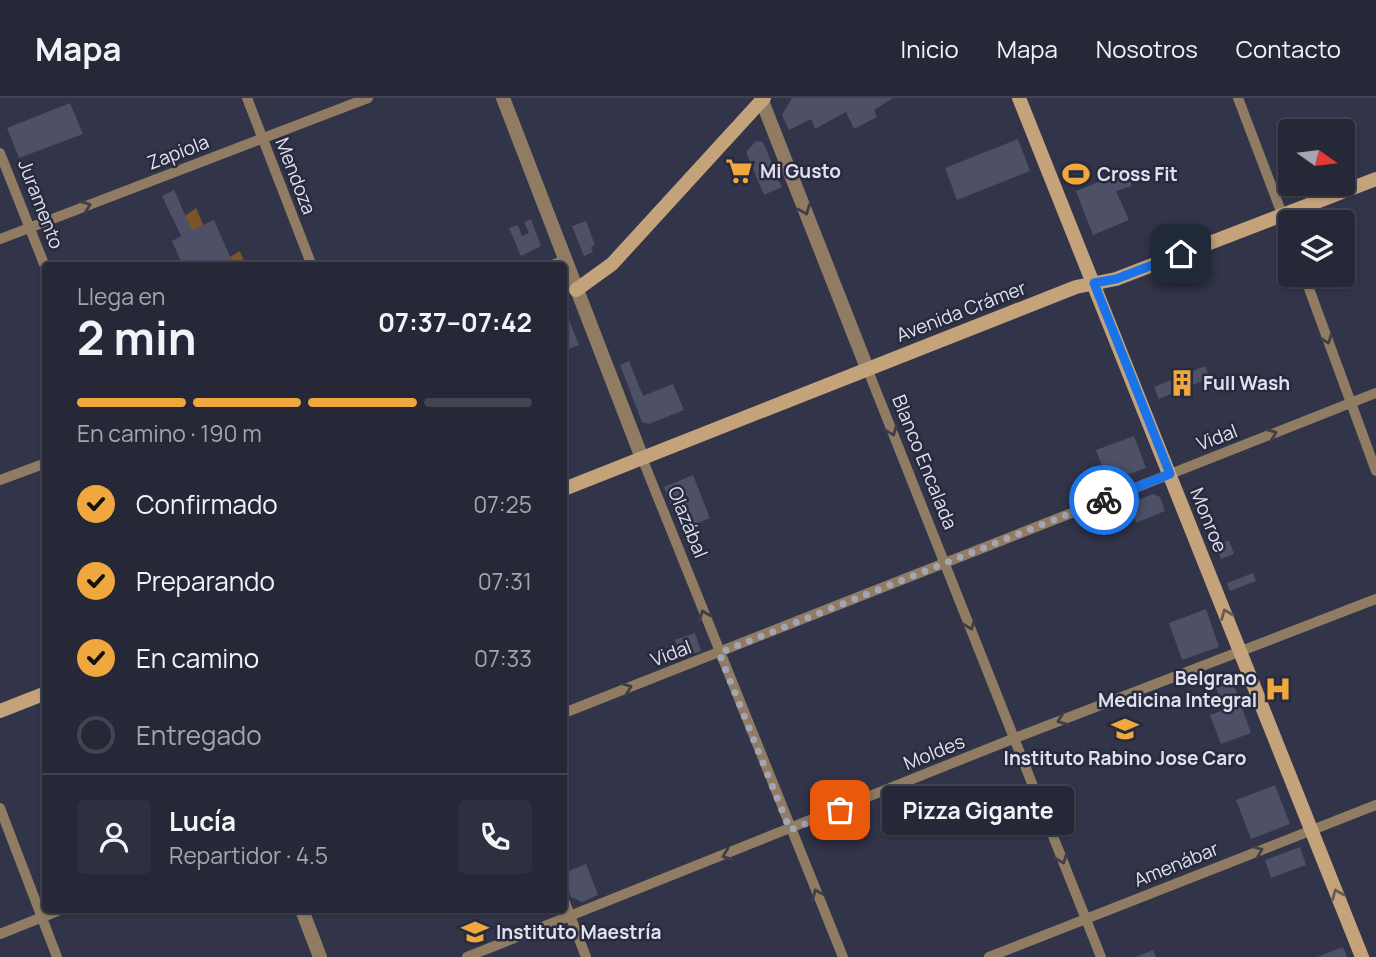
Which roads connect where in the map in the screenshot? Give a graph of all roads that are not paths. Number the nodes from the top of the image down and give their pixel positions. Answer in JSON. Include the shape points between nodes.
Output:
{"nodes":[{"id":1,"x":247,"y":98,"type":"edge"},
{"id":2,"x":368,"y":98,"type":"edge"},
{"id":3,"x":503,"y":98,"type":"edge"},
{"id":4,"x":1019,"y":98,"type":"edge"},
{"id":5,"x":1238,"y":98,"type":"edge"},
{"id":6,"x":762,"y":99,"type":"edge"},
{"id":7,"x":263,"y":138,"type":"junction"},
{"id":8,"x":0,"y":153,"type":"edge"},
{"id":9,"x":1376,"y":179,"type":"edge"},
{"id":10,"x":1280,"y":210,"type":"edge"},
{"id":11,"x":1295,"y":210,"type":"edge"},
{"id":12,"x":1278,"y":217,"type":"edge"},
{"id":13,"x":29,"y":228,"type":"junction"},
{"id":14,"x":0,"y":239,"type":"edge"},
{"id":15,"x":565,"y":260,"type":"joint"},
{"id":16,"x":43,"y":262,"type":"edge"},
{"id":17,"x":310,"y":262,"type":"edge"},
{"id":18,"x":560,"y":262,"type":"edge"},
{"id":19,"x":567,"y":265,"type":"edge"},
{"id":20,"x":1094,"y":283,"type":"junction"},
{"id":21,"x":1308,"y":287,"type":"edge"},
{"id":22,"x":576,"y":290,"type":"junction"},
{"id":23,"x":867,"y":368,"type":"junction"},
{"id":24,"x":1376,"y":393,"type":"edge"},
{"id":25,"x":1351,"y":404,"type":"junction"},
{"id":26,"x":642,"y":458,"type":"junction"},
{"id":27,"x":42,"y":464,"type":"edge"},
{"id":28,"x":1376,"y":471,"type":"edge"},
{"id":29,"x":1170,"y":474,"type":"junction"},
{"id":30,"x":0,"y":480,"type":"edge"},
{"id":31,"x":567,"y":488,"type":"edge"},
{"id":32,"x":945,"y":562,"type":"junction"},
{"id":33,"x":1376,"y":599,"type":"edge"},
{"id":34,"x":1240,"y":651,"type":"junction"},
{"id":35,"x":719,"y":653,"type":"junction"},
{"id":36,"x":42,"y":695,"type":"edge"},
{"id":37,"x":0,"y":711,"type":"edge"},
{"id":38,"x":567,"y":712,"type":"edge"},
{"id":39,"x":1015,"y":738,"type":"junction"},
{"id":40,"x":1376,"y":805,"type":"edge"},
{"id":41,"x":0,"y":808,"type":"edge"},
{"id":42,"x":790,"y":830,"type":"junction"},
{"id":43,"x":1311,"y":830,"type":"junction"},
{"id":44,"x":567,"y":908,"type":"edge"},
{"id":45,"x":52,"y":913,"type":"edge"},
{"id":46,"x":303,"y":913,"type":"edge"},
{"id":47,"x":570,"y":916,"type":"junction"},
{"id":48,"x":42,"y":917,"type":"junction"},
{"id":49,"x":1086,"y":919,"type":"junction"},
{"id":50,"x":0,"y":934,"type":"edge"},
{"id":51,"x":57,"y":957,"type":"edge"},
{"id":52,"x":320,"y":957,"type":"edge"},
{"id":53,"x":467,"y":957,"type":"edge"},
{"id":54,"x":586,"y":957,"type":"edge"},
{"id":55,"x":843,"y":957,"type":"edge"},
{"id":56,"x":989,"y":957,"type":"edge"},
{"id":57,"x":1101,"y":957,"type":"edge"},
{"id":58,"x":1362,"y":957,"type":"edge"}],
"edges":[{"from":1,"to":7,"type":"street","name":"Mendoza"},
{"from":2,"to":7,"type":"street","name":"Zapiola"},
{"from":3,"to":15,"type":"street","name":"Olazábal"},
{"from":4,"to":20,"type":"main road","name":"Monroe"},
{"from":5,"to":10,"type":"street"},
{"from":6,"to":22,"type":"main road","via":[[612,264]]},
{"from":6,"to":23,"type":"street","name":"Blanco Encalada","one_way":true},
{"from":13,"to":7,"type":"street","name":"Zapiola","one_way":true},
{"from":7,"to":17,"type":"street","name":"Mendoza"},
{"from":8,"to":13,"type":"street","name":"Juramento"},
{"from":9,"to":11,"type":"main road","name":"Avenida Crámer"},
{"from":12,"to":20,"type":"main road","name":"Avenida Crámer","via":[[1116,279]]},
{"from":13,"to":14,"type":"street","name":"Zapiola"},
{"from":13,"to":16,"type":"street","name":"Juramento"},
{"from":15,"to":18,"type":"street"},
{"from":19,"to":22,"type":"street","name":"Olazábal"},
{"from":20,"to":23,"type":"main road","name":"Avenida Crámer"},
{"from":20,"to":29,"type":"main road","name":"Monroe"},
{"from":21,"to":25,"type":"street","one_way":true},
{"from":22,"to":26,"type":"street","name":"Olazábal"},
{"from":23,"to":26,"type":"main road","name":"Avenida Crámer"},
{"from":23,"to":32,"type":"street","name":"Blanco Encalada","one_way":true},
{"from":24,"to":25,"type":"street","name":"Vidal"},
{"from":25,"to":28,"type":"street"},
{"from":29,"to":25,"type":"street","name":"Vidal","one_way":true},
{"from":26,"to":31,"type":"main road","name":"Avenida Crámer"},
{"from":35,"to":26,"type":"street","name":"Olazábal","one_way":true},
{"from":27,"to":30,"type":"street"},
{"from":29,"to":32,"type":"street","name":"Vidal"},
{"from":34,"to":29,"type":"main road","name":"Monroe","one_way":true},
{"from":32,"to":35,"type":"street","name":"Vidal"},
{"from":32,"to":39,"type":"street","name":"Blanco Encalada","one_way":true},
{"from":33,"to":34,"type":"street","name":"Moldes"},
{"from":34,"to":39,"type":"street","name":"Moldes","one_way":true},
{"from":34,"to":43,"type":"main road","name":"Monroe"},
{"from":38,"to":35,"type":"street","name":"Vidal","one_way":true},
{"from":35,"to":42,"type":"street","name":"Olazábal"},
{"from":36,"to":37,"type":"main road"},
{"from":39,"to":42,"type":"street","name":"Moldes"},
{"from":39,"to":49,"type":"street","name":"Blanco Encalada","one_way":true},
{"from":40,"to":43,"type":"street","name":"Amenábar"},
{"from":41,"to":48,"type":"street"},
{"from":42,"to":47,"type":"street","name":"Moldes","one_way":true},
{"from":55,"to":42,"type":"street","name":"Olazábal","one_way":true},
{"from":49,"to":43,"type":"street","name":"Amenábar","one_way":true},
{"from":58,"to":43,"type":"main road","name":"Monroe","one_way":true},
{"from":44,"to":47,"type":"street"},
{"from":45,"to":48,"type":"street"},
{"from":46,"to":52,"type":"street"},
{"from":47,"to":53,"type":"street","name":"Moldes"},
{"from":47,"to":54,"type":"street"},
{"from":48,"to":50,"type":"street"},
{"from":48,"to":51,"type":"street"},
{"from":49,"to":56,"type":"street","name":"Amenábar"},
{"from":49,"to":57,"type":"street","name":"Blanco Encalada"}]}
